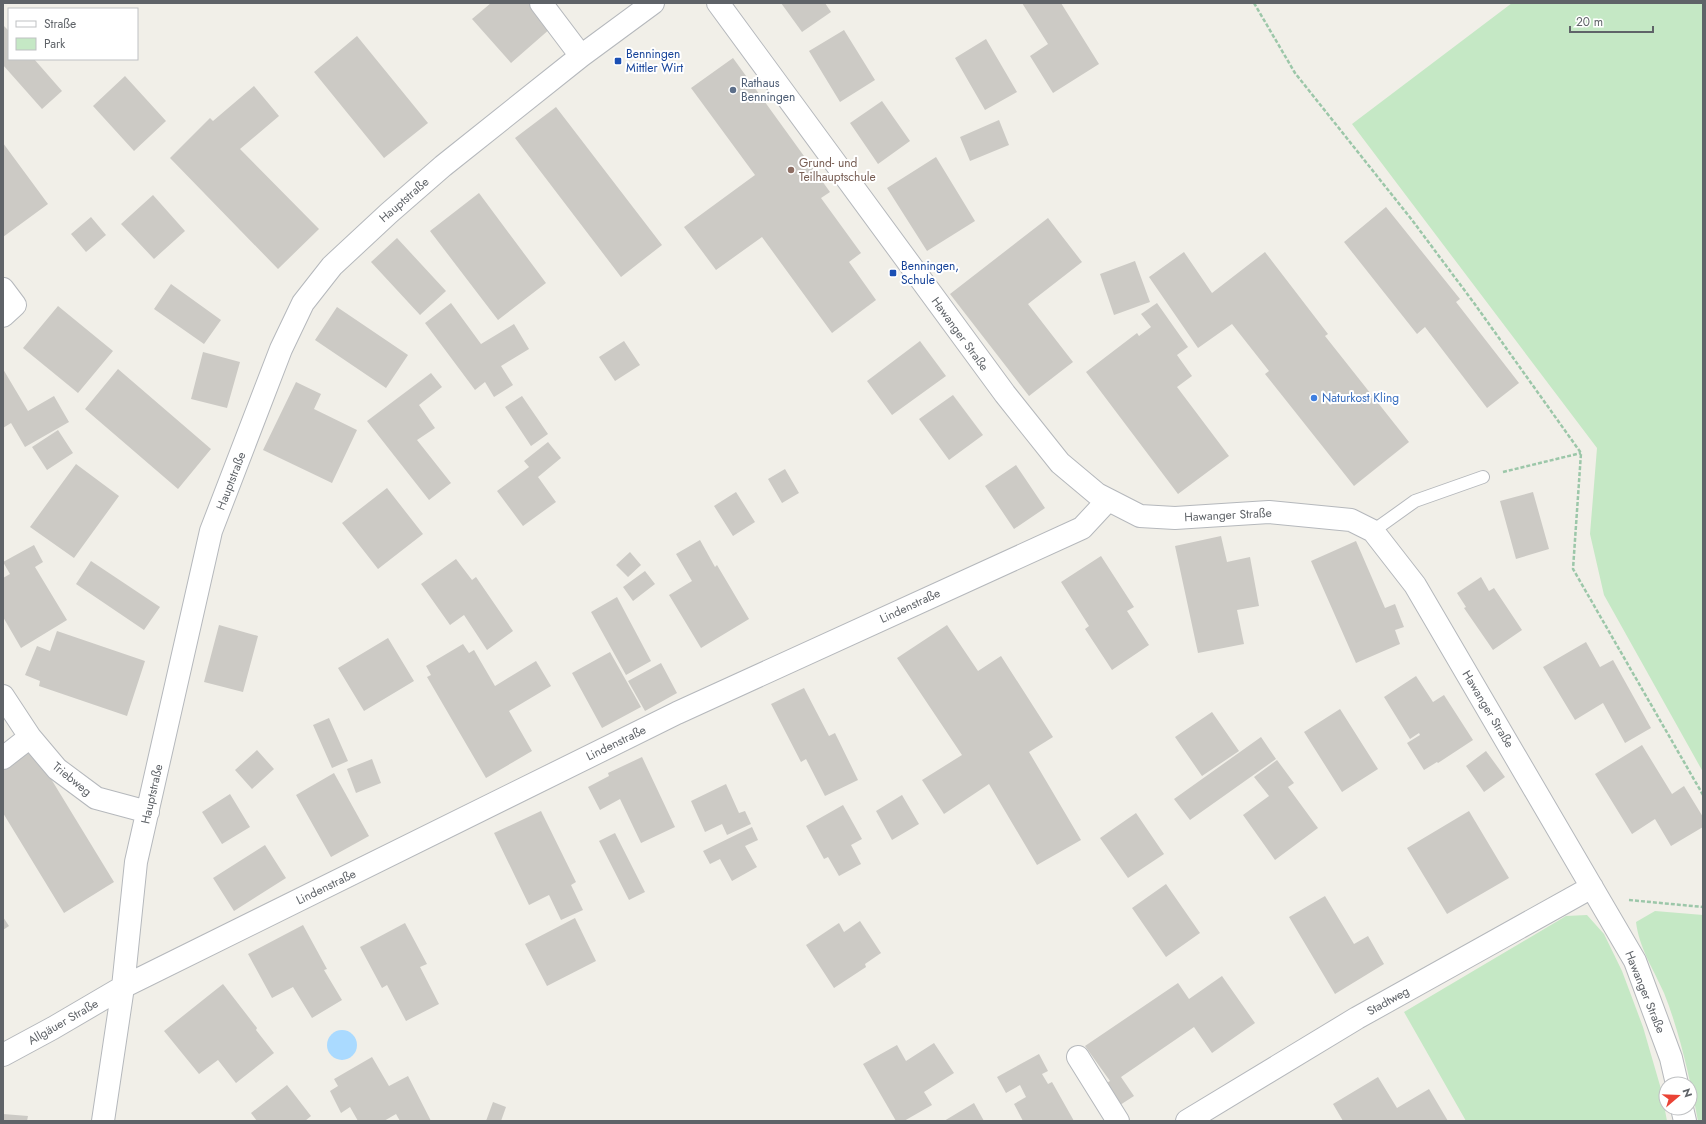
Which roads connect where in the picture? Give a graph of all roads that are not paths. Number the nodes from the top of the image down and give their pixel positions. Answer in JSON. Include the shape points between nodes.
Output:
{"nodes":[{"id":1,"x":541,"y":3,"type":"edge"},
{"id":2,"x":653,"y":3,"type":"edge"},
{"id":3,"x":718,"y":3,"type":"edge"},
{"id":4,"x":581,"y":56,"type":"junction"},
{"id":5,"x":3,"y":289,"type":"edge"},
{"id":6,"x":3,"y":316,"type":"edge"},
{"id":7,"x":1483,"y":477,"type":"road end"},
{"id":8,"x":1108,"y":500,"type":"junction"},
{"id":9,"x":1373,"y":531,"type":"junction"},
{"id":10,"x":3,"y":696,"type":"edge"},
{"id":11,"x":30,"y":737,"type":"junction"},
{"id":12,"x":3,"y":758,"type":"edge"},
{"id":13,"x":148,"y":812,"type":"junction"},
{"id":14,"x":1592,"y":887,"type":"junction"},
{"id":15,"x":123,"y":987,"type":"junction"},
{"id":16,"x":3,"y":1055,"type":"edge"},
{"id":17,"x":1078,"y":1057,"type":"dead end"},
{"id":18,"x":1675,"y":1076,"type":"edge"},
{"id":19,"x":103,"y":1121,"type":"edge"},
{"id":20,"x":1118,"y":1121,"type":"edge"},
{"id":21,"x":1187,"y":1121,"type":"edge"}],
"edges":[{"from":1,"to":4,"type":"street"},
{"from":2,"to":4,"type":"street","name":"Hauptstraße"},
{"from":3,"to":8,"type":"street","name":"Hawanger Straße","via":[[1005,394],[1060,463]]},
{"from":4,"to":13,"type":"street","name":"Hauptstraße","via":[[388,213],[332,266],[304,303],[281,349],[211,531]]},
{"from":5,"to":6,"type":"street","via":[[14,306]]},
{"from":7,"to":9,"type":"lane","via":[[1416,501]]},
{"from":8,"to":9,"type":"street","name":"Hawanger Straße","via":[[1140,516],[1175,518],[1269,512],[1351,520]]},
{"from":8,"to":15,"type":"street","name":"Lindenstraße","via":[[1082,528],[676,713]]},
{"from":9,"to":14,"type":"street","name":"Hawanger Straße","via":[[1414,585]]},
{"from":10,"to":11,"type":"street","name":"Triebweg"},
{"from":11,"to":12,"type":"street"},
{"from":11,"to":13,"type":"street","name":"Triebweg","via":[[57,769],[96,798]]},
{"from":13,"to":15,"type":"street","name":"Hauptstraße","via":[[136,862]]},
{"from":14,"to":18,"type":"street","name":"Hawanger Straße","via":[[1635,961],[1671,1058]]},
{"from":14,"to":21,"type":"street","name":"Stadtweg","via":[[1357,1018]]},
{"from":15,"to":16,"type":"street","name":"Allgäuer Straße"},
{"from":15,"to":19,"type":"street","name":"Hauptstraße"},
{"from":17,"to":20,"type":"street"}]}
